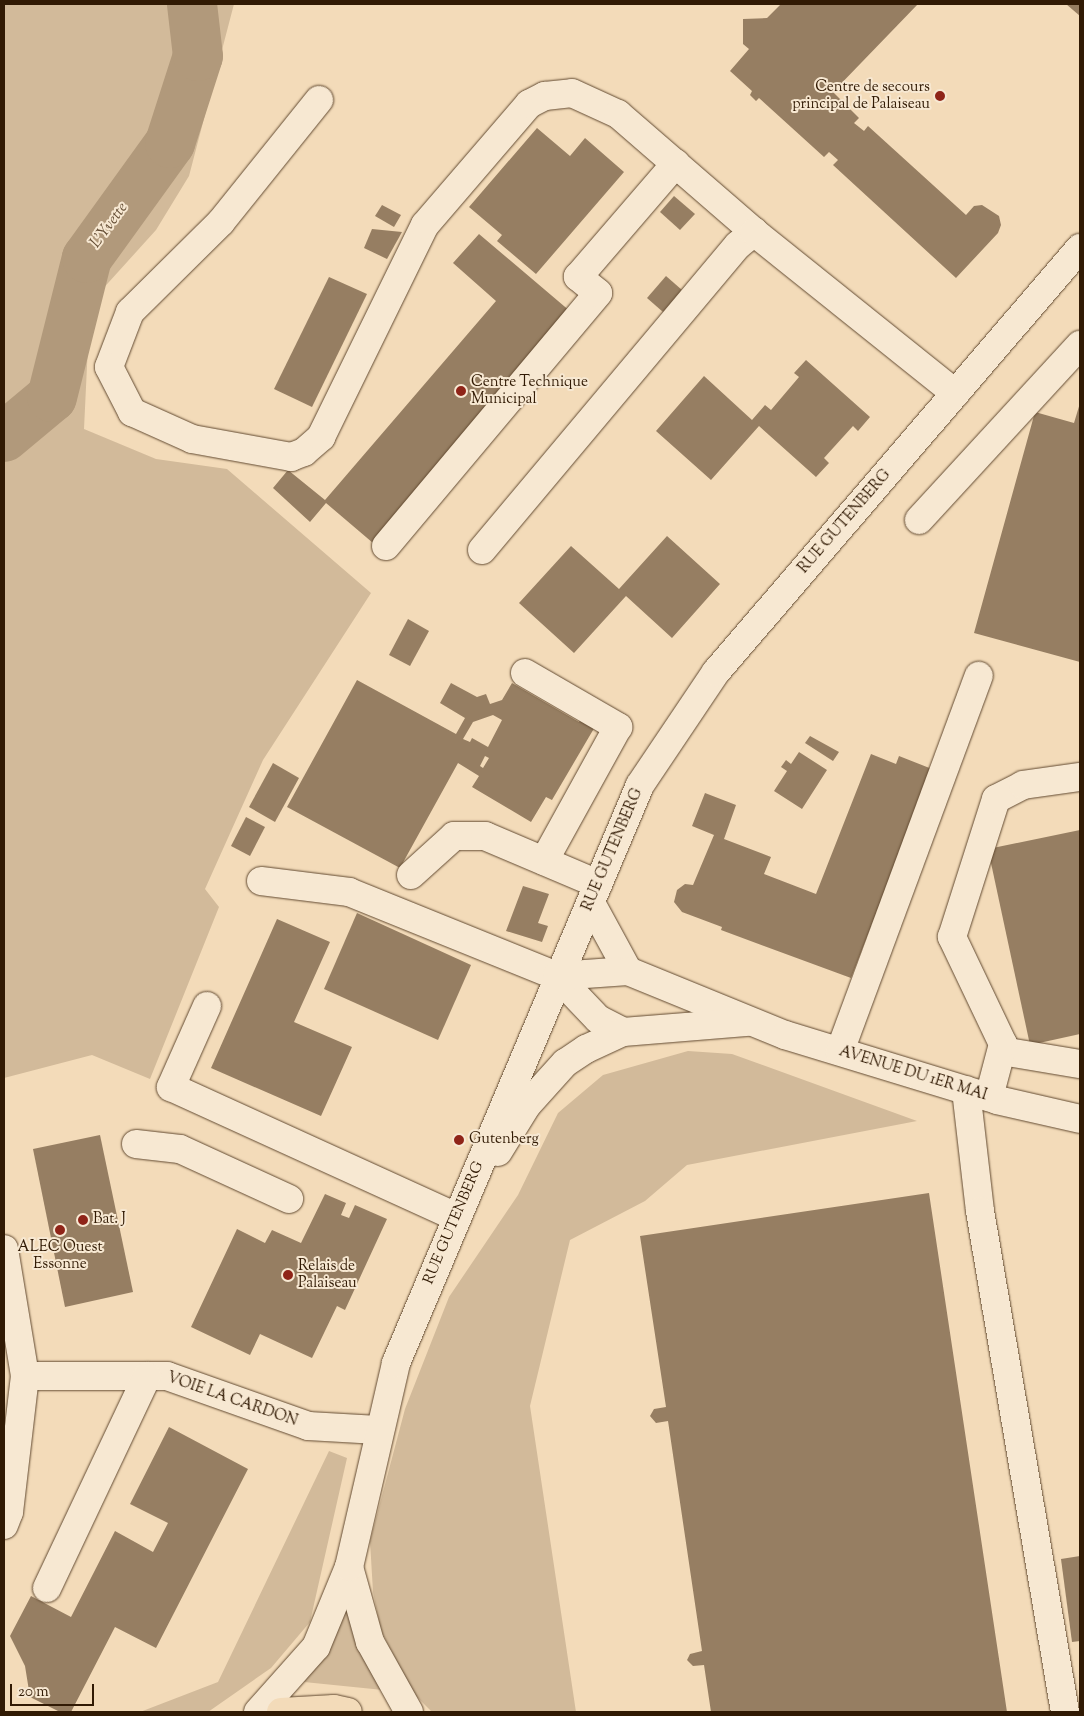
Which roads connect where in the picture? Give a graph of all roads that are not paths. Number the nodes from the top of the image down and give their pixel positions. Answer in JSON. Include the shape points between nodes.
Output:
{"nodes":[{"id":1,"x":319,"y":100,"type":"dead end"},
{"id":2,"x":676,"y":163,"type":"junction"},
{"id":3,"x":754,"y":232,"type":"junction"},
{"id":4,"x":1080,"y":248,"type":"edge"},
{"id":5,"x":1080,"y":345,"type":"edge"},
{"id":6,"x":955,"y":393,"type":"junction"},
{"id":7,"x":919,"y":520,"type":"dead end"},
{"id":8,"x":386,"y":546,"type":"dead end"},
{"id":9,"x":482,"y":550,"type":"dead end"},
{"id":10,"x":525,"y":672,"type":"dead end"},
{"id":11,"x":979,"y":676,"type":"dead end"},
{"id":12,"x":1080,"y":777,"type":"edge"},
{"id":13,"x":544,"y":861,"type":"junction"},
{"id":14,"x":411,"y":875,"type":"dead end"},
{"id":15,"x":261,"y":881,"type":"dead end"},
{"id":16,"x":595,"y":893,"type":"junction"},
{"id":17,"x":628,"y":971,"type":"junction"},
{"id":18,"x":557,"y":976,"type":"junction"},
{"id":19,"x":207,"y":1006,"type":"dead end"},
{"id":20,"x":748,"y":1022,"type":"junction"},
{"id":21,"x":623,"y":1032,"type":"junction"},
{"id":22,"x":1002,"y":1050,"type":"junction"},
{"id":23,"x":840,"y":1051,"type":"junction"},
{"id":24,"x":1080,"y":1064,"type":"edge"},
{"id":25,"x":977,"y":1094,"type":"junction"},
{"id":26,"x":1080,"y":1119,"type":"edge"},
{"id":27,"x":136,"y":1144,"type":"dead end"},
{"id":28,"x":289,"y":1199,"type":"dead end"},
{"id":29,"x":456,"y":1217,"type":"junction"},
{"id":30,"x":4,"y":1249,"type":"edge"},
{"id":31,"x":25,"y":1376,"type":"junction"},
{"id":32,"x":147,"y":1376,"type":"junction"},
{"id":33,"x":378,"y":1430,"type":"junction"},
{"id":34,"x":4,"y":1525,"type":"edge"},
{"id":35,"x":349,"y":1567,"type":"junction"},
{"id":36,"x":47,"y":1588,"type":"dead end"},
{"id":37,"x":258,"y":1712,"type":"edge"},
{"id":38,"x":281,"y":1712,"type":"edge"},
{"id":39,"x":348,"y":1712,"type":"edge"},
{"id":40,"x":409,"y":1712,"type":"edge"},
{"id":41,"x":1066,"y":1712,"type":"edge"}],
"edges":[{"from":1,"to":2,"type":"street","via":[[221,222],[130,312],[109,367],[132,412],[192,439],[292,457],[304,452],[321,437],[425,225],[529,104],[545,96],[572,93],[598,102],[618,114]]},
{"from":2,"to":3,"type":"street"},
{"from":2,"to":8,"type":"street","via":[[578,277],[598,293]]},
{"from":3,"to":6,"type":"street"},
{"from":3,"to":9,"type":"street","via":[[738,245]]},
{"from":4,"to":6,"type":"street","name":"RUE GUTENBERG"},
{"from":5,"to":7,"type":"street"},
{"from":6,"to":16,"type":"street","name":"RUE GUTENBERG","via":[[716,672],[640,785]]},
{"from":10,"to":13,"type":"street","via":[[618,727]]},
{"from":11,"to":23,"type":"street"},
{"from":12,"to":22,"type":"street","via":[[1023,785],[996,799],[952,937],[1003,1044]]},
{"from":13,"to":14,"type":"street","via":[[485,836],[454,836]]},
{"from":13,"to":16,"type":"street"},
{"from":15,"to":18,"type":"street","via":[[349,892]]},
{"from":16,"to":17,"type":"street"},
{"from":16,"to":18,"type":"street","name":"RUE GUTENBERG"},
{"from":17,"to":18,"type":"street","name":"AVENUE DU 1ER MAI"},
{"from":17,"to":20,"type":"street","name":"AVENUE DU 1ER MAI"},
{"from":18,"to":21,"type":"street","via":[[598,1019]]},
{"from":18,"to":29,"type":"street","name":"RUE GUTENBERG"},
{"from":19,"to":29,"type":"street","via":[[171,1087]]},
{"from":20,"to":21,"type":"street","name":"AVENUE DU 1ER MAI"},
{"from":20,"to":23,"type":"street","name":"AVENUE DU 1ER MAI"},
{"from":21,"to":29,"type":"street","name":"AVENUE DU 1ER MAI","via":[[564,1063],[527,1105]]},
{"from":22,"to":24,"type":"street"},
{"from":22,"to":25,"type":"street"},
{"from":23,"to":25,"type":"street","name":"AVENUE DU 1ER MAI"},
{"from":25,"to":26,"type":"street","name":"AVENUE DU 1ER MAI"},
{"from":25,"to":41,"type":"street","via":[[980,1211]]},
{"from":27,"to":28,"type":"street","via":[[180,1149]]},
{"from":29,"to":33,"type":"street","name":"RUE GUTENBERG","via":[[396,1363]]},
{"from":30,"to":31,"type":"street"},
{"from":31,"to":32,"type":"street","name":"VOIE LA CARDON"},
{"from":31,"to":34,"type":"street","via":[[9,1512]]},
{"from":32,"to":33,"type":"street","name":"VOIE LA CARDON","via":[[167,1376],[308,1426]]},
{"from":32,"to":36,"type":"street"},
{"from":33,"to":35,"type":"street","name":"RUE GUTENBERG"},
{"from":35,"to":37,"type":"street","name":"RUE GUTENBERG","via":[[316,1647]]},
{"from":35,"to":40,"type":"street","name":"RUE GUTENBERG","via":[[370,1642]]},
{"from":38,"to":39,"type":"main road","via":[[334,1709]]}]}
